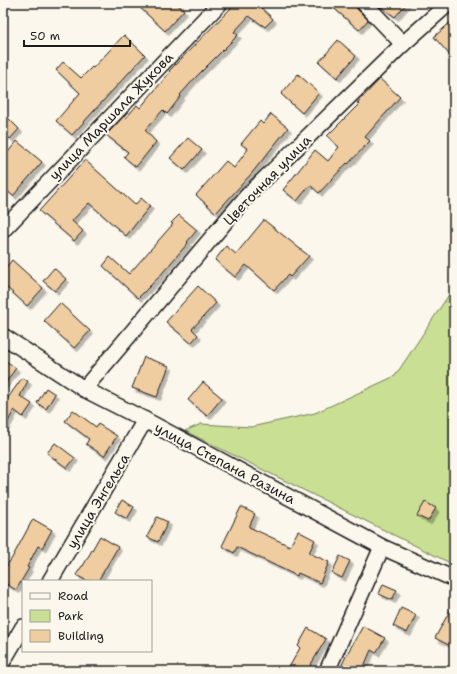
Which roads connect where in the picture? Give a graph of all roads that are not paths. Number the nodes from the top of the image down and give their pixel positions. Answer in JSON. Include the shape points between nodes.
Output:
{"nodes":[{"id":1,"x":220,"y":3,"type":"edge"},
{"id":2,"x":364,"y":3,"type":"edge"},
{"id":3,"x":449,"y":3,"type":"edge"},
{"id":4,"x":403,"y":44,"type":"junction"},
{"id":5,"x":3,"y":230,"type":"edge"},
{"id":6,"x":3,"y":336,"type":"edge"},
{"id":7,"x":84,"y":389,"type":"junction"},
{"id":8,"x":145,"y":420,"type":"junction"},
{"id":9,"x":382,"y":547,"type":"junction"},
{"id":10,"x":454,"y":579,"type":"edge"},
{"id":11,"x":51,"y":580,"type":"edge"},
{"id":12,"x":22,"y":629,"type":"edge"},
{"id":13,"x":3,"y":661,"type":"edge"},
{"id":14,"x":3,"y":668,"type":"edge"},
{"id":15,"x":7,"y":671,"type":"edge"},
{"id":16,"x":327,"y":671,"type":"edge"}],
"edges":[{"from":1,"to":5,"type":"street","name":"улица Маршала Жукова"},
{"from":2,"to":4,"type":"street"},
{"from":3,"to":4,"type":"street","name":"Цветочная улица"},
{"from":4,"to":7,"type":"street","name":"Цветочная улица","via":[[247,196]]},
{"from":6,"to":7,"type":"street","name":"улица Степана Разина"},
{"from":7,"to":8,"type":"street","name":"улица Степана Разина"},
{"from":8,"to":9,"type":"street","name":"улица Степана Разина"},
{"from":8,"to":11,"type":"street","name":"улица Энгельса"},
{"from":9,"to":10,"type":"street","name":"улица Степана Разина"},
{"from":9,"to":16,"type":"street"},
{"from":12,"to":13,"type":"street"},
{"from":14,"to":15,"type":"street"}]}
